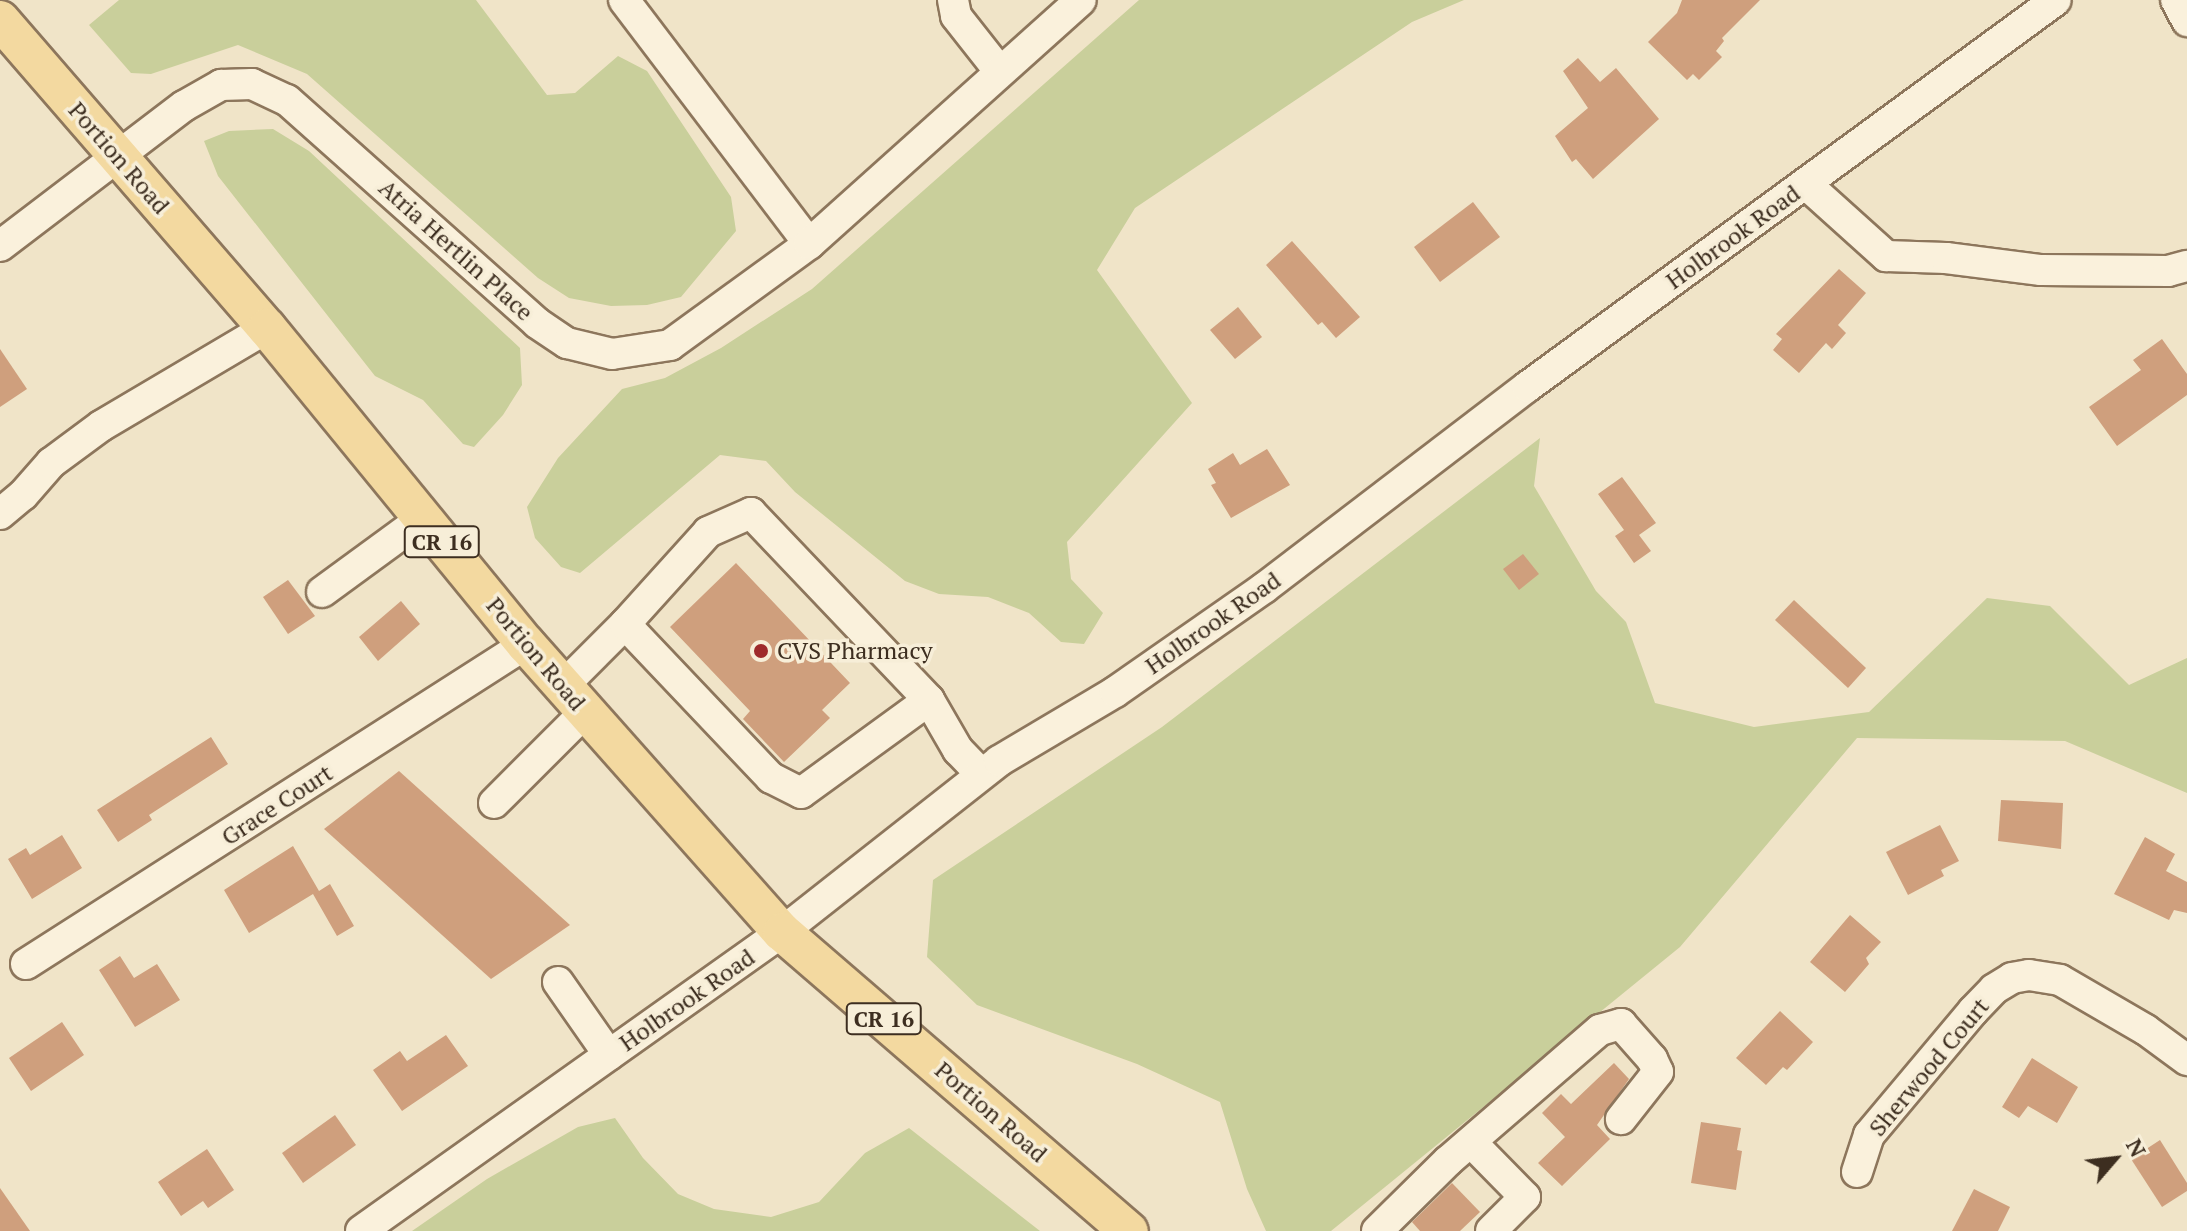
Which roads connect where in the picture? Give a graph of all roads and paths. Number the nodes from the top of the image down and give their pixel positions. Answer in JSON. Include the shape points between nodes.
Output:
{"nodes":[{"id":1,"x":624,"y":0,"type":"edge"},
{"id":2,"x":953,"y":0,"type":"edge"},
{"id":3,"x":1081,"y":0,"type":"edge"},
{"id":4,"x":2056,"y":0,"type":"edge"},
{"id":5,"x":2176,"y":0,"type":"edge"},
{"id":6,"x":0,"y":20,"type":"edge"},
{"id":7,"x":2187,"y":21,"type":"edge"},
{"id":8,"x":1000,"y":72,"type":"junction"},
{"id":9,"x":117,"y":155,"type":"junction"},
{"id":10,"x":1806,"y":184,"type":"junction"},
{"id":11,"x":809,"y":244,"type":"junction"},
{"id":12,"x":0,"y":246,"type":"edge"},
{"id":13,"x":2187,"y":266,"type":"edge"},
{"id":14,"x":267,"y":328,"type":"junction"},
{"id":15,"x":0,"y":514,"type":"edge"},
{"id":16,"x":423,"y":518,"type":"junction"},
{"id":17,"x":322,"y":592,"type":"dead end"},
{"id":18,"x":625,"y":624,"type":"junction"},
{"id":19,"x":526,"y":644,"type":"junction"},
{"id":20,"x":574,"y":699,"type":"junction"},
{"id":21,"x":929,"y":700,"type":"junction"},
{"id":22,"x":981,"y":774,"type":"junction"},
{"id":23,"x":494,"y":803,"type":"dead end"},
{"id":24,"x":782,"y":932,"type":"junction"},
{"id":25,"x":26,"y":964,"type":"dead end"},
{"id":26,"x":558,"y":982,"type":"dead end"},
{"id":27,"x":609,"y":1055,"type":"junction"},
{"id":28,"x":2187,"y":1060,"type":"edge"},
{"id":29,"x":1621,"y":1119,"type":"dead end"},
{"id":30,"x":1471,"y":1142,"type":"junction"},
{"id":31,"x":1857,"y":1172,"type":"dead end"},
{"id":32,"x":361,"y":1231,"type":"edge"},
{"id":33,"x":1129,"y":1231,"type":"edge"},
{"id":34,"x":1377,"y":1231,"type":"edge"},
{"id":35,"x":1491,"y":1231,"type":"edge"}],
"edges":[{"from":1,"to":11,"type":"street"},
{"from":2,"to":8,"type":"street","via":[[956,16]]},
{"from":3,"to":8,"type":"street","name":"Atria Hertlin Place"},
{"from":4,"to":10,"type":"street","name":"Holbrook Road"},
{"from":5,"to":7,"type":"street"},
{"from":6,"to":9,"type":"main road","name":"Portion Road","number":"CR 16"},
{"from":8,"to":11,"type":"street","name":"Atria Hertlin Place"},
{"from":9,"to":11,"type":"street","name":"Atria Hertlin Place","via":[[221,85],[252,84],[287,100],[537,323],[567,343],[612,354],[670,345]]},
{"from":9,"to":12,"type":"street","name":"Atria Hertlin Place"},
{"from":9,"to":14,"type":"main road","name":"Portion Road","number":"CR 16"},
{"from":10,"to":13,"type":"street","via":[[1886,256],[2041,270],[2168,271]]},
{"from":10,"to":22,"type":"street","name":"Holbrook Road","via":[[1264,588],[1115,692]]},
{"from":14,"to":15,"type":"street","via":[[101,426],[51,463]]},
{"from":14,"to":16,"type":"main road","name":"Portion Road","number":"CR 16"},
{"from":16,"to":17,"type":"street"},
{"from":16,"to":19,"type":"main road","name":"Portion Road","number":"CR 16"},
{"from":18,"to":20,"type":"street"},
{"from":18,"to":21,"type":"street","via":[[771,778],[801,793]]},
{"from":18,"to":21,"type":"street","via":[[708,532],[751,513]]},
{"from":19,"to":20,"type":"main road","name":"Portion Road","number":"CR 16"},
{"from":19,"to":25,"type":"street","name":"Grace Court"},
{"from":20,"to":23,"type":"street"},
{"from":20,"to":24,"type":"main road","name":"Portion Road","number":"CR 16"},
{"from":21,"to":22,"type":"street","via":[[958,750]]},
{"from":22,"to":24,"type":"street","name":"Holbrook Road"},
{"from":24,"to":27,"type":"street","name":"Holbrook Road"},
{"from":24,"to":33,"type":"main road","name":"Portion Road","number":"CR 16"},
{"from":26,"to":27,"type":"street"},
{"from":27,"to":32,"type":"street","name":"Holbrook Road"},
{"from":28,"to":31,"type":"street","name":"Sherwood Court","via":[[2060,980],[2012,978],[1973,1011],[1869,1135]]},
{"from":29,"to":30,"type":"street","via":[[1658,1072],[1621,1024],[1600,1030]]},
{"from":30,"to":34,"type":"street"},
{"from":30,"to":35,"type":"street","via":[[1525,1197]]}]}
